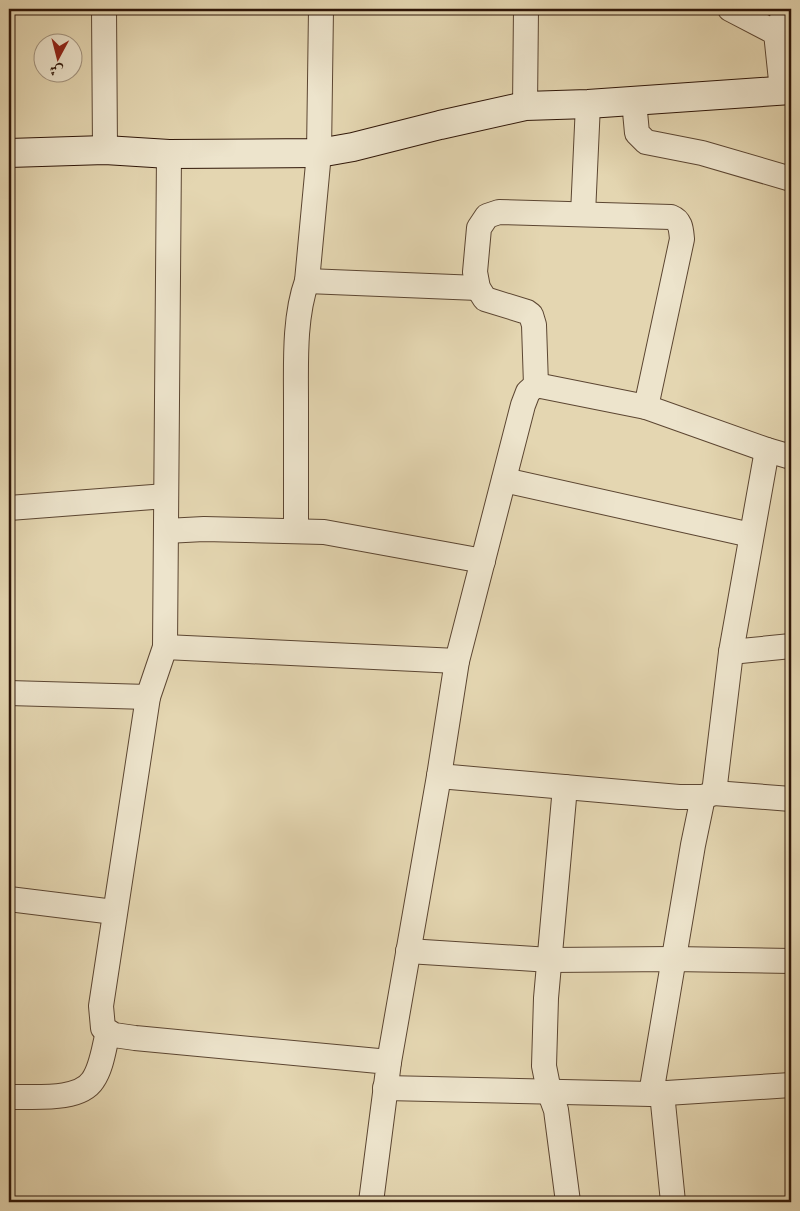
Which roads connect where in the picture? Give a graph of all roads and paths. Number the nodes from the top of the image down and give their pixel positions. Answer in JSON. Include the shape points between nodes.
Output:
{"nodes":[{"id":1,"x":104,"y":9,"type":"edge"},
{"id":2,"x":321,"y":9,"type":"edge"},
{"id":3,"x":526,"y":9,"type":"edge"},
{"id":4,"x":730,"y":9,"type":"edge"},
{"id":5,"x":786,"y":9,"type":"edge"},
{"id":6,"x":776,"y":33,"type":"junction"},
{"id":7,"x":787,"y":90,"type":"edge"},
{"id":8,"x":634,"y":101,"type":"junction"},
{"id":9,"x":588,"y":104,"type":"junction"},
{"id":10,"x":525,"y":106,"type":"junction"},
{"id":11,"x":105,"y":150,"type":"junction"},
{"id":12,"x":9,"y":153,"type":"edge"},
{"id":13,"x":319,"y":153,"type":"junction"},
{"id":14,"x":169,"y":154,"type":"junction"},
{"id":15,"x":791,"y":179,"type":"edge"},
{"id":16,"x":583,"y":214,"type":"junction"},
{"id":17,"x":307,"y":280,"type":"junction"},
{"id":18,"x":478,"y":288,"type":"junction"},
{"id":19,"x":536,"y":385,"type":"junction"},
{"id":20,"x":646,"y":407,"type":"junction"},
{"id":21,"x":767,"y":450,"type":"junction"},
{"id":22,"x":791,"y":457,"type":"edge"},
{"id":23,"x":504,"y":480,"type":"junction"},
{"id":24,"x":166,"y":496,"type":"junction"},
{"id":25,"x":9,"y":508,"type":"edge"},
{"id":26,"x":166,"y":531,"type":"junction"},
{"id":27,"x":296,"y":531,"type":"junction"},
{"id":28,"x":751,"y":535,"type":"junction"},
{"id":29,"x":483,"y":561,"type":"junction"},
{"id":30,"x":791,"y":646,"type":"edge"},
{"id":31,"x":165,"y":647,"type":"junction"},
{"id":32,"x":732,"y":652,"type":"junction"},
{"id":33,"x":457,"y":661,"type":"junction"},
{"id":34,"x":9,"y":693,"type":"edge"},
{"id":35,"x":148,"y":697,"type":"junction"},
{"id":36,"x":439,"y":776,"type":"junction"},
{"id":37,"x":565,"y":787,"type":"junction"},
{"id":38,"x":708,"y":795,"type":"junction"},
{"id":39,"x":791,"y":799,"type":"edge"},
{"id":40,"x":9,"y":899,"type":"edge"},
{"id":41,"x":114,"y":912,"type":"junction"},
{"id":42,"x":408,"y":951,"type":"junction"},
{"id":43,"x":673,"y":959,"type":"junction"},
{"id":44,"x":550,"y":960,"type":"junction"},
{"id":45,"x":791,"y":961,"type":"edge"},
{"id":46,"x":108,"y":1032,"type":"junction"},
{"id":47,"x":389,"y":1062,"type":"junction"},
{"id":48,"x":791,"y":1085,"type":"edge"},
{"id":49,"x":385,"y":1088,"type":"junction"},
{"id":50,"x":549,"y":1091,"type":"junction"},
{"id":51,"x":656,"y":1093,"type":"junction"},
{"id":52,"x":9,"y":1097,"type":"edge"},
{"id":53,"x":371,"y":1202,"type":"edge"},
{"id":54,"x":568,"y":1202,"type":"edge"},
{"id":55,"x":673,"y":1202,"type":"edge"}],
"edges":[{"from":1,"to":11,"type":"street"},
{"from":2,"to":13,"type":"street"},
{"from":3,"to":10,"type":"street"},
{"from":4,"to":6,"type":"street"},
{"from":5,"to":6,"type":"street"},
{"from":6,"to":7,"type":"street"},
{"from":7,"to":8,"type":"street"},
{"from":8,"to":9,"type":"street"},
{"from":8,"to":15,"type":"street","via":[[637,133],[646,142],[702,153]]},
{"from":9,"to":10,"type":"street"},
{"from":9,"to":16,"type":"street"},
{"from":10,"to":13,"type":"street"},
{"from":11,"to":12,"type":"street"},
{"from":11,"to":14,"type":"street"},
{"from":13,"to":14,"type":"street"},
{"from":13,"to":17,"type":"street"},
{"from":14,"to":24,"type":"street"},
{"from":16,"to":18,"type":"street","via":[[499,212],[488,216],[479,228],[475,272]]},
{"from":16,"to":20,"type":"street","via":[[671,217],[681,226],[682,239]]},
{"from":17,"to":18,"type":"street"},
{"from":17,"to":27,"type":"street","via":[[296,360]]},
{"from":18,"to":19,"type":"street","via":[[485,299],[531,315]]},
{"from":19,"to":20,"type":"street"},
{"from":19,"to":23,"type":"street","via":[[526,397]]},
{"from":20,"to":21,"type":"street"},
{"from":21,"to":22,"type":"street"},
{"from":21,"to":28,"type":"street"},
{"from":23,"to":28,"type":"street"},
{"from":23,"to":29,"type":"street"},
{"from":24,"to":25,"type":"street"},
{"from":24,"to":26,"type":"street"},
{"from":26,"to":27,"type":"street"},
{"from":26,"to":31,"type":"street"},
{"from":27,"to":29,"type":"street","via":[[324,532]]},
{"from":28,"to":32,"type":"street"},
{"from":29,"to":33,"type":"street"},
{"from":30,"to":32,"type":"street"},
{"from":31,"to":33,"type":"street"},
{"from":31,"to":35,"type":"street"},
{"from":32,"to":38,"type":"street"},
{"from":33,"to":36,"type":"street"},
{"from":34,"to":35,"type":"street"},
{"from":35,"to":41,"type":"street"},
{"from":36,"to":37,"type":"street"},
{"from":36,"to":42,"type":"street"},
{"from":37,"to":38,"type":"street","via":[[679,797]]},
{"from":37,"to":44,"type":"street"},
{"from":38,"to":39,"type":"street"},
{"from":38,"to":43,"type":"street","via":[[693,845]]},
{"from":40,"to":41,"type":"street"},
{"from":41,"to":46,"type":"street","via":[[101,1006],[103,1028]]},
{"from":42,"to":44,"type":"street"},
{"from":42,"to":47,"type":"street"},
{"from":43,"to":44,"type":"street"},
{"from":43,"to":45,"type":"street"},
{"from":43,"to":51,"type":"street"},
{"from":44,"to":50,"type":"street","via":[[544,1028],[544,1066]]},
{"from":46,"to":47,"type":"street","via":[[135,1038]]},
{"from":46,"to":52,"type":"street","via":[[97,1071],[83,1090],[64,1096]]},
{"from":47,"to":49,"type":"street"},
{"from":48,"to":51,"type":"street"},
{"from":49,"to":50,"type":"street"},
{"from":49,"to":53,"type":"street"},
{"from":50,"to":51,"type":"street"},
{"from":50,"to":54,"type":"street","via":[[556,1110]]},
{"from":51,"to":55,"type":"street"}]}
